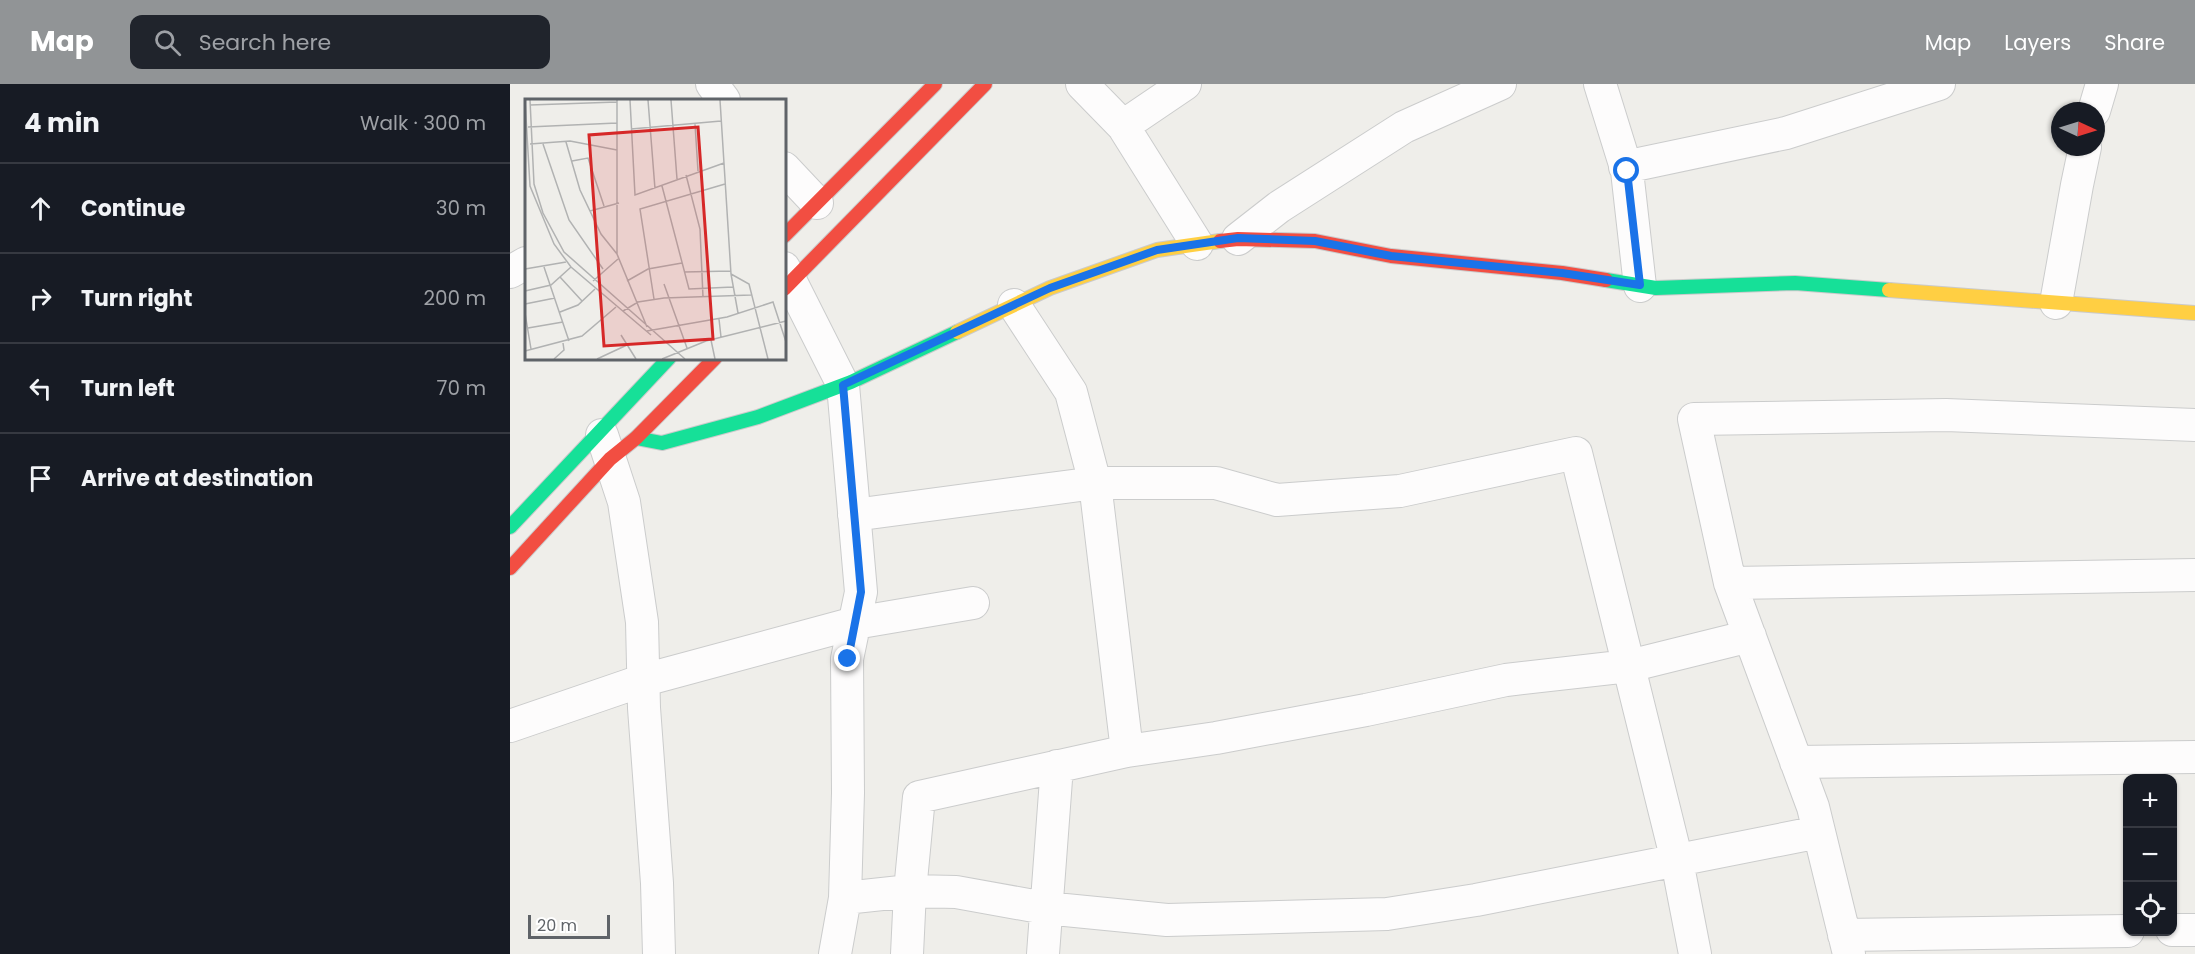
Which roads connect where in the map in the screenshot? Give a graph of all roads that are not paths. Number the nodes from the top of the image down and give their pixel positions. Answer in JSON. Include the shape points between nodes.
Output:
{"nodes":[{"id":1,"x":712,"y":84,"type":"edge"},
{"id":2,"x":935,"y":84,"type":"edge"},
{"id":3,"x":985,"y":84,"type":"edge"},
{"id":4,"x":1082,"y":84,"type":"edge"},
{"id":5,"x":1185,"y":84,"type":"edge"},
{"id":6,"x":1500,"y":84,"type":"edge"},
{"id":7,"x":1600,"y":84,"type":"edge"},
{"id":8,"x":1940,"y":84,"type":"edge"},
{"id":9,"x":2102,"y":84,"type":"edge"},
{"id":10,"x":723,"y":99,"type":"edge"},
{"id":11,"x":2097,"y":102,"type":"edge"},
{"id":12,"x":1123,"y":126,"type":"junction"},
{"id":13,"x":2083,"y":156,"type":"edge"},
{"id":14,"x":1625,"y":167,"type":"junction"},
{"id":15,"x":786,"y":170,"type":"edge"},
{"id":16,"x":818,"y":203,"type":"junction"},
{"id":17,"x":786,"y":234,"type":"edge"},
{"id":18,"x":1238,"y":238,"type":"junction"},
{"id":19,"x":1197,"y":244,"type":"junction"},
{"id":20,"x":525,"y":263,"type":"edge"},
{"id":21,"x":510,"y":272,"type":"edge"},
{"id":22,"x":787,"y":280,"type":"edge"},
{"id":23,"x":1640,"y":285,"type":"junction"},
{"id":24,"x":2056,"y":303,"type":"junction"},
{"id":25,"x":1014,"y":305,"type":"junction"},
{"id":26,"x":2195,"y":313,"type":"edge"},
{"id":27,"x":668,"y":360,"type":"edge"},
{"id":28,"x":713,"y":360,"type":"edge"},
{"id":29,"x":843,"y":385,"type":"junction"},
{"id":30,"x":2195,"y":424,"type":"edge"},
{"id":31,"x":636,"y":438,"type":"junction"},
{"id":32,"x":605,"y":445,"type":"junction"},
{"id":33,"x":1095,"y":483,"type":"junction"},
{"id":34,"x":854,"y":515,"type":"junction"},
{"id":35,"x":510,"y":527,"type":"edge"},
{"id":36,"x":510,"y":568,"type":"edge"},
{"id":37,"x":2195,"y":575,"type":"edge"},
{"id":38,"x":1730,"y":583,"type":"junction"},
{"id":39,"x":973,"y":603,"type":"dead end"},
{"id":40,"x":855,"y":623,"type":"junction"},
{"id":41,"x":1750,"y":636,"type":"junction"},
{"id":42,"x":1629,"y":666,"type":"junction"},
{"id":43,"x":644,"y":680,"type":"junction"},
{"id":44,"x":510,"y":726,"type":"edge"},
{"id":45,"x":1127,"y":751,"type":"junction"},
{"id":46,"x":2195,"y":757,"type":"edge"},
{"id":47,"x":1796,"y":762,"type":"junction"},
{"id":48,"x":1057,"y":766,"type":"junction"},
{"id":49,"x":1819,"y":832,"type":"junction"},
{"id":50,"x":1677,"y":861,"type":"junction"},
{"id":51,"x":910,"y":891,"type":"junction"},
{"id":52,"x":845,"y":898,"type":"junction"},
{"id":53,"x":1045,"y":908,"type":"junction"},
{"id":54,"x":2177,"y":930,"type":"edge"},
{"id":55,"x":2195,"y":930,"type":"edge"},
{"id":56,"x":2123,"y":931,"type":"edge"},
{"id":57,"x":1847,"y":944,"type":"edge"},
{"id":58,"x":659,"y":954,"type":"edge"},
{"id":59,"x":835,"y":954,"type":"edge"},
{"id":60,"x":907,"y":954,"type":"edge"},
{"id":61,"x":1043,"y":954,"type":"edge"},
{"id":62,"x":1695,"y":954,"type":"edge"}],
"edges":[{"from":1,"to":10,"type":"street"},
{"from":2,"to":16,"type":"street"},
{"from":3,"to":22,"type":"street"},
{"from":4,"to":12,"type":"street"},
{"from":5,"to":12,"type":"street"},
{"from":6,"to":18,"type":"street","via":[[1404,128]]},
{"from":7,"to":14,"type":"street"},
{"from":8,"to":14,"type":"street","via":[[1786,133]]},
{"from":9,"to":11,"type":"street"},
{"from":12,"to":19,"type":"street"},
{"from":13,"to":24,"type":"street"},
{"from":14,"to":23,"type":"street"},
{"from":15,"to":16,"type":"street"},
{"from":16,"to":17,"type":"street"},
{"from":18,"to":19,"type":"street"},
{"from":18,"to":23,"type":"street","via":[[1315,241],[1391,256]]},
{"from":19,"to":25,"type":"street","via":[[1157,250]]},
{"from":20,"to":21,"type":"street"},
{"from":22,"to":29,"type":"street"},
{"from":23,"to":24,"type":"street","via":[[1656,288],[1795,283]]},
{"from":24,"to":26,"type":"street"},
{"from":25,"to":29,"type":"street"},
{"from":25,"to":33,"type":"street","via":[[1071,392]]},
{"from":27,"to":32,"type":"street"},
{"from":28,"to":31,"type":"street"},
{"from":29,"to":31,"type":"street","via":[[758,417],[662,443]]},
{"from":29,"to":34,"type":"street"},
{"from":30,"to":38,"type":"street","via":[[1946,414],[1694,418]]},
{"from":31,"to":32,"type":"street"},
{"from":32,"to":35,"type":"street"},
{"from":32,"to":36,"type":"street"},
{"from":32,"to":43,"type":"street","via":[[624,502],[642,622]]},
{"from":33,"to":34,"type":"street"},
{"from":33,"to":42,"type":"street","via":[[1216,483],[1277,500],[1400,490],[1576,453]]},
{"from":33,"to":45,"type":"street"},
{"from":34,"to":40,"type":"street","via":[[861,592]]},
{"from":37,"to":38,"type":"street"},
{"from":38,"to":41,"type":"street"},
{"from":39,"to":40,"type":"street"},
{"from":40,"to":43,"type":"street"},
{"from":40,"to":52,"type":"street","via":[[848,659]]},
{"from":41,"to":42,"type":"street"},
{"from":41,"to":47,"type":"street"},
{"from":42,"to":45,"type":"street","via":[[1506,680],[1239,734]]},
{"from":42,"to":50,"type":"street"},
{"from":43,"to":44,"type":"street"},
{"from":43,"to":58,"type":"street"},
{"from":45,"to":48,"type":"street"},
{"from":46,"to":47,"type":"street"},
{"from":47,"to":49,"type":"street"},
{"from":48,"to":51,"type":"street","via":[[919,797]]},
{"from":48,"to":53,"type":"street"},
{"from":49,"to":50,"type":"street"},
{"from":49,"to":57,"type":"street"},
{"from":50,"to":53,"type":"street","via":[[1387,914],[1167,920]]},
{"from":50,"to":62,"type":"street"},
{"from":51,"to":52,"type":"street"},
{"from":51,"to":53,"type":"street","via":[[956,892]]},
{"from":51,"to":60,"type":"street"},
{"from":52,"to":59,"type":"street"},
{"from":53,"to":61,"type":"street"},
{"from":54,"to":55,"type":"street"},
{"from":56,"to":57,"type":"street"}]}
